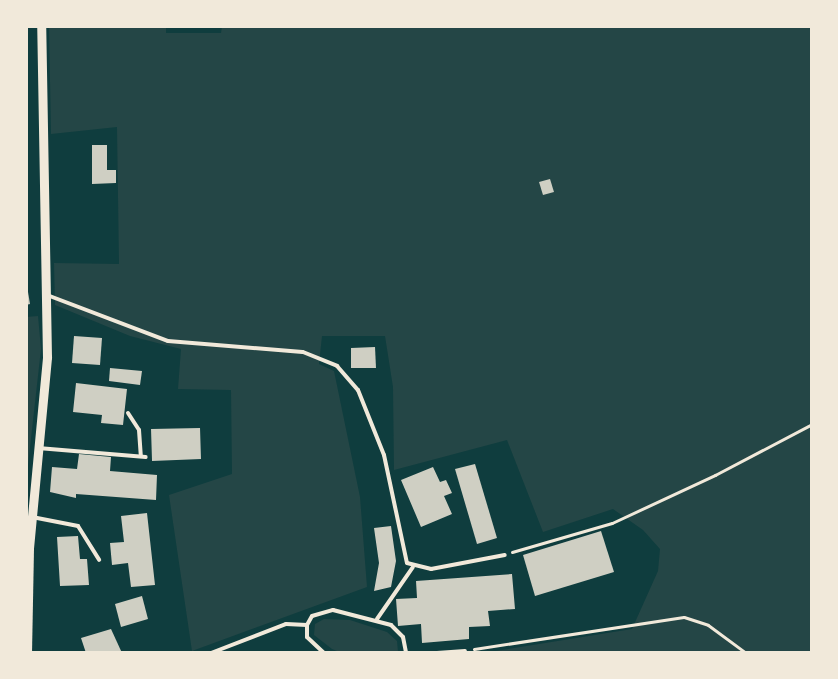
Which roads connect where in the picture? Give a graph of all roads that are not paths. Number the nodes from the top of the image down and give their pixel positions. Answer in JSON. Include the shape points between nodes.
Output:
{"nodes":[{"id":1,"x":41,"y":26,"type":"edge"},
{"id":2,"x":47,"y":295,"type":"junction"},
{"id":3,"x":128,"y":413,"type":"dead end"},
{"id":4,"x":38,"y":448,"type":"junction"},
{"id":5,"x":32,"y":517,"type":"junction"},
{"id":6,"x":505,"y":555,"type":"road end"},
{"id":7,"x":98,"y":560,"type":"dead end"},
{"id":8,"x":413,"y":567,"type":"junction"},
{"id":9,"x":377,"y":619,"type":"junction"},
{"id":10,"x":307,"y":625,"type":"junction"},
{"id":11,"x":465,"y":651,"type":"road end"},
{"id":12,"x":27,"y":653,"type":"edge"},
{"id":13,"x":211,"y":653,"type":"edge"},
{"id":14,"x":324,"y":653,"type":"edge"},
{"id":15,"x":406,"y":653,"type":"edge"},
{"id":16,"x":437,"y":653,"type":"edge"}],
"edges":[{"from":1,"to":2,"type":"street"},
{"from":2,"to":4,"type":"street","via":[[47,358]]},
{"from":2,"to":8,"type":"lane","via":[[168,340],[303,352],[337,366],[352,379],[369,415],[389,471],[403,554]]},
{"from":3,"to":4,"type":"lane","via":[[139,430],[143,457]]},
{"from":4,"to":5,"type":"street"},
{"from":5,"to":7,"type":"lane","via":[[78,526]]},
{"from":5,"to":12,"type":"street"},
{"from":6,"to":8,"type":"lane","via":[[430,569]]},
{"from":8,"to":9,"type":"lane"},
{"from":9,"to":10,"type":"lane","via":[[328,610],[312,616]]},
{"from":9,"to":15,"type":"lane","via":[[400,632]]},
{"from":10,"to":13,"type":"lane","via":[[286,624]]},
{"from":10,"to":14,"type":"lane","via":[[307,637]]},
{"from":11,"to":16,"type":"lane"}]}
